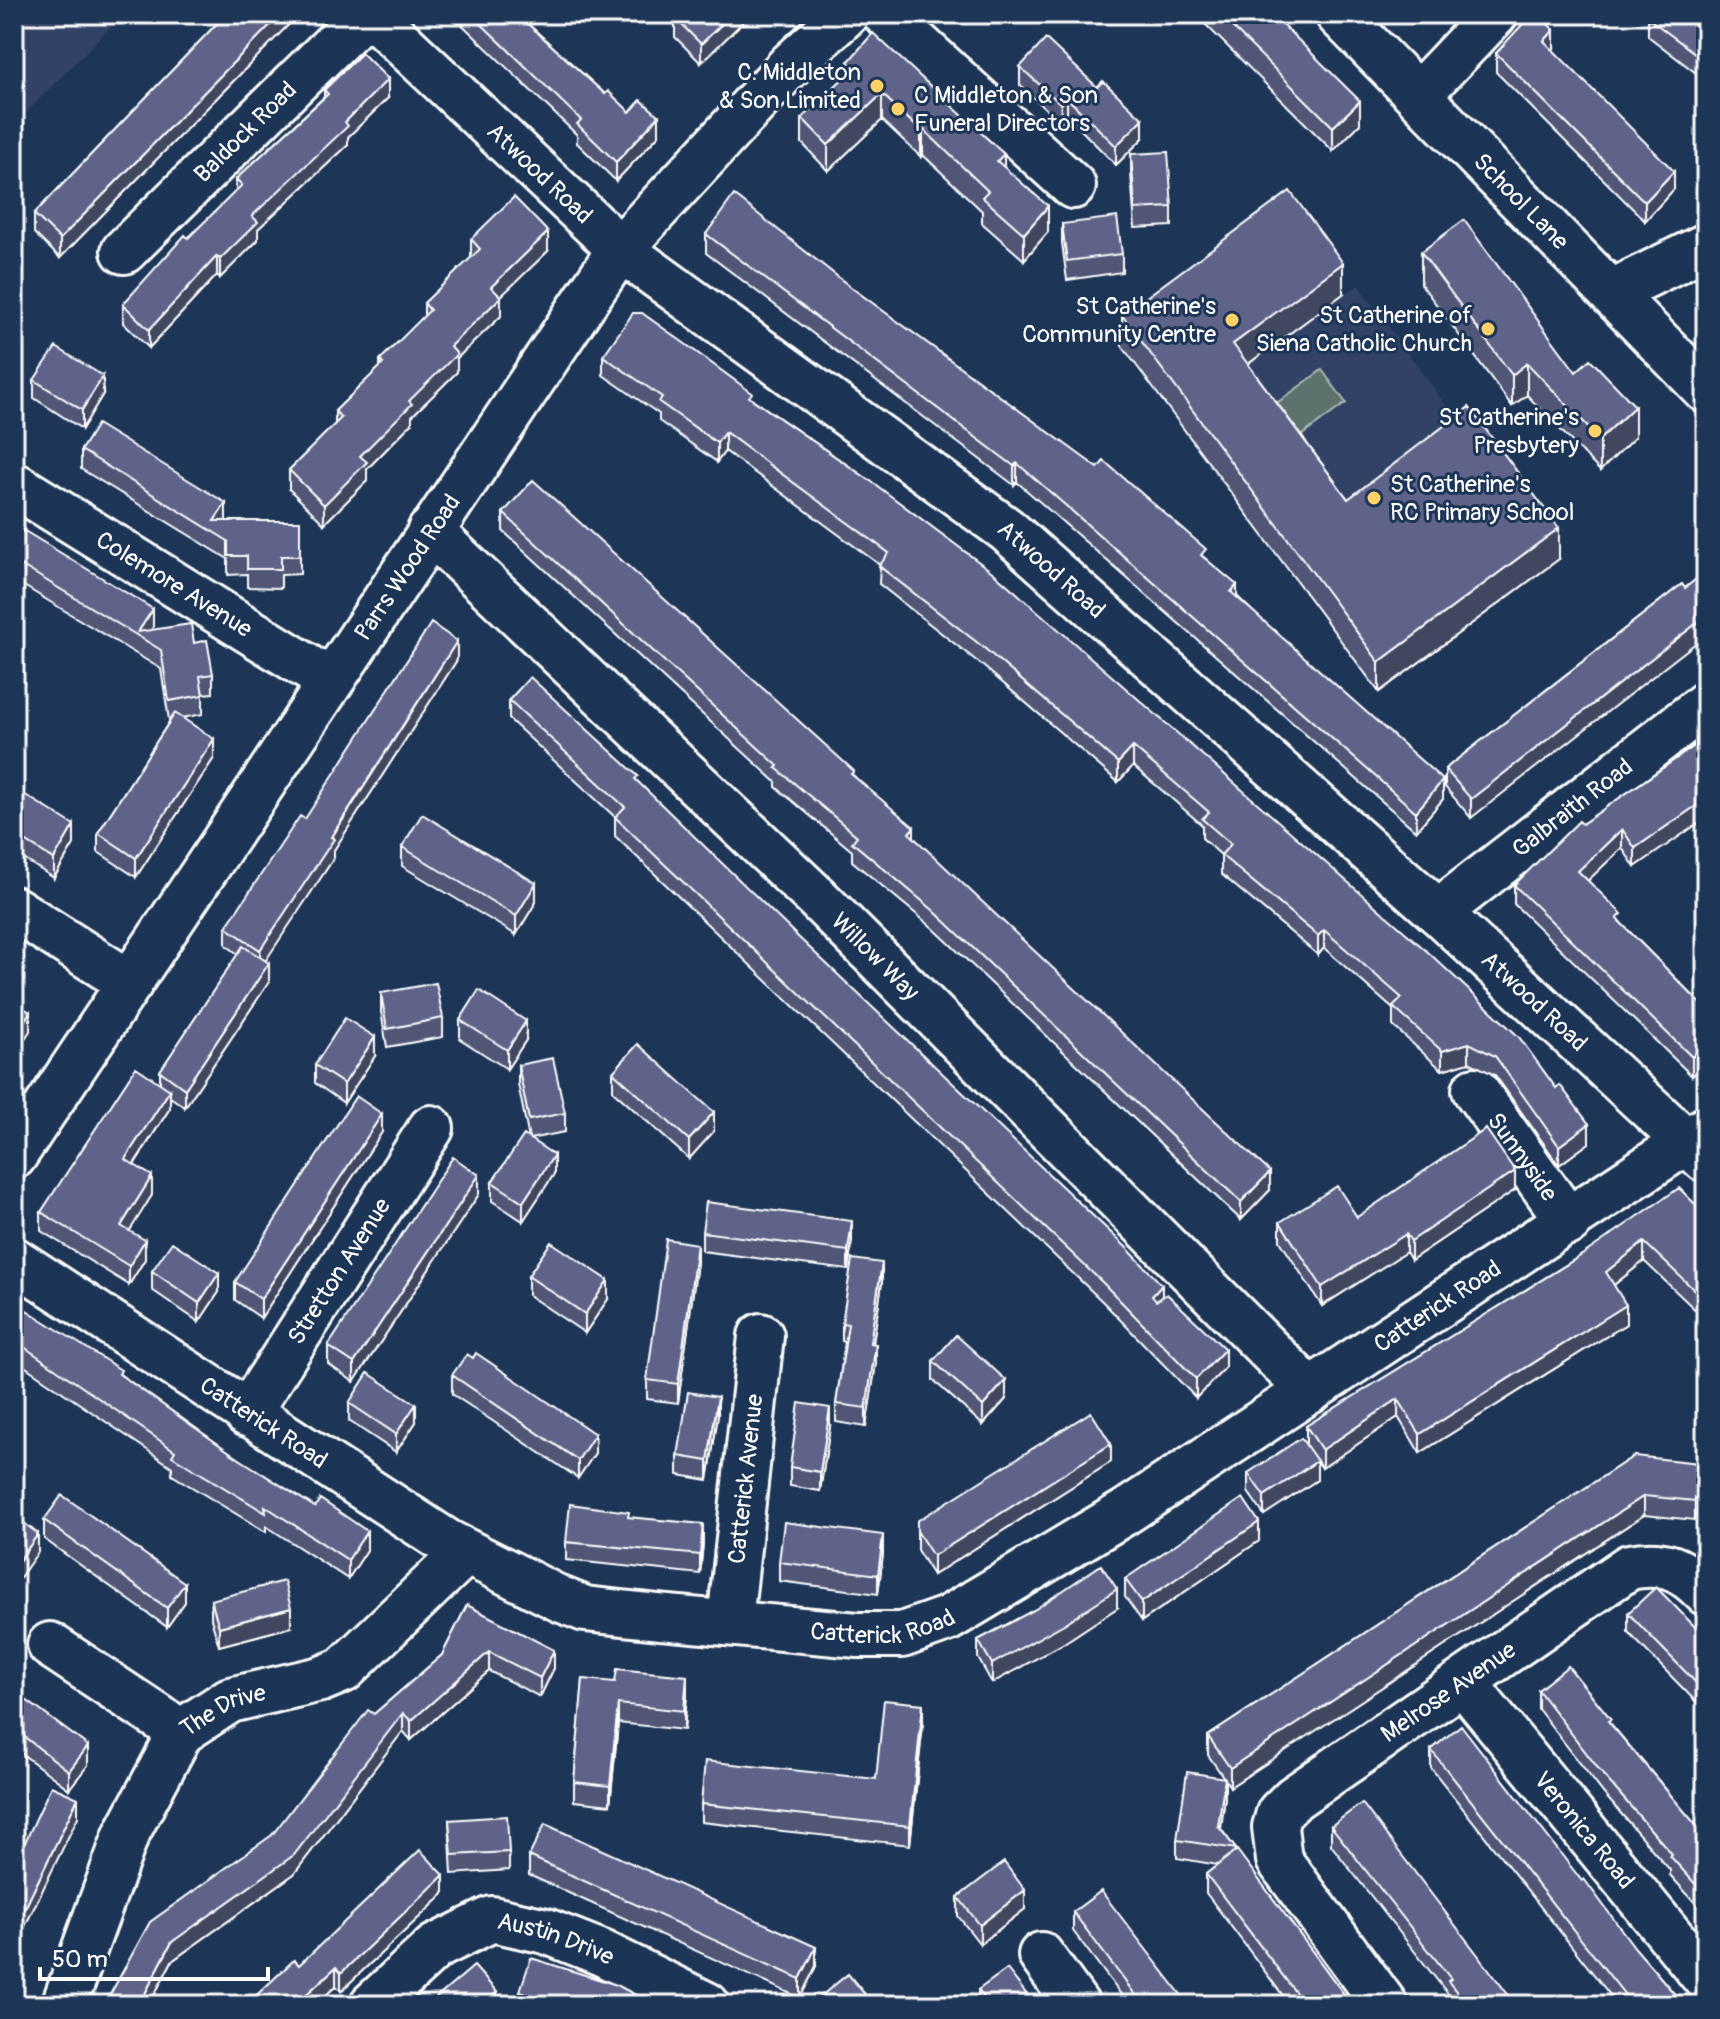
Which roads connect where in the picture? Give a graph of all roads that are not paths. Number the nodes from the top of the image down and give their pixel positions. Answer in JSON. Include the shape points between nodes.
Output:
{"nodes":[{"id":1,"x":368,"y":14,"type":"edge"},
{"id":2,"x":846,"y":14,"type":"edge"},
{"id":3,"x":885,"y":14,"type":"edge"},
{"id":4,"x":1338,"y":14,"type":"edge"},
{"id":5,"x":1495,"y":14,"type":"edge"},
{"id":6,"x":1418,"y":95,"type":"junction"},
{"id":7,"x":1073,"y":186,"type":"dead end"},
{"id":8,"x":1706,"y":246,"type":"edge"},
{"id":9,"x":620,"y":249,"type":"junction"},
{"id":10,"x":124,"y":251,"type":"dead end"},
{"id":11,"x":1612,"y":292,"type":"junction"},
{"id":12,"x":1706,"y":390,"type":"edge"},
{"id":13,"x":18,"y":487,"type":"dead end"},
{"id":14,"x":430,"y":531,"type":"junction"},
{"id":15,"x":330,"y":681,"type":"junction"},
{"id":16,"x":1706,"y":704,"type":"edge"},
{"id":17,"x":14,"y":909,"type":"edge"},
{"id":18,"x":1438,"y":912,"type":"junction"},
{"id":19,"x":130,"y":983,"type":"junction"},
{"id":20,"x":1475,"y":1090,"type":"dead end"},
{"id":21,"x":431,"y":1128,"type":"dead end"},
{"id":22,"x":1700,"y":1144,"type":"edge"},
{"id":23,"x":14,"y":1156,"type":"edge"},
{"id":24,"x":1569,"y":1222,"type":"junction"},
{"id":25,"x":14,"y":1260,"type":"edge"},
{"id":26,"x":761,"y":1336,"type":"dead end"},
{"id":27,"x":1310,"y":1391,"type":"junction"},
{"id":28,"x":247,"y":1414,"type":"junction"},
{"id":29,"x":466,"y":1552,"type":"junction"},
{"id":30,"x":1706,"y":1593,"type":"edge"},
{"id":31,"x":730,"y":1622,"type":"junction"},
{"id":32,"x":50,"y":1645,"type":"dead end"},
{"id":33,"x":1464,"y":1683,"type":"junction"},
{"id":34,"x":181,"y":1732,"type":"junction"},
{"id":35,"x":1041,"y":1955,"type":"dead end"},
{"id":36,"x":1706,"y":1979,"type":"edge"},
{"id":37,"x":64,"y":2005,"type":"edge"},
{"id":38,"x":372,"y":2005,"type":"edge"},
{"id":39,"x":707,"y":2005,"type":"edge"},
{"id":40,"x":1077,"y":2005,"type":"edge"},
{"id":41,"x":1385,"y":2005,"type":"edge"}],
"edges":[{"from":1,"to":9,"type":"street","name":"Atwood Road"},
{"from":1,"to":10,"type":"street","name":"Baldock Road"},
{"from":2,"to":9,"type":"street","name":"Parrs Wood Road","via":[[770,86]]},
{"from":3,"to":7,"type":"street"},
{"from":4,"to":6,"type":"street","name":"School Lane"},
{"from":5,"to":6,"type":"street"},
{"from":6,"to":11,"type":"street","name":"School Lane"},
{"from":8,"to":11,"type":"street"},
{"from":9,"to":14,"type":"street","name":"Parrs Wood Road"},
{"from":9,"to":18,"type":"street","name":"Atwood Road","via":[[1007,530]]},
{"from":11,"to":12,"type":"street","name":"School Lane"},
{"from":13,"to":15,"type":"street","name":"Colemore Avenue"},
{"from":14,"to":15,"type":"street","name":"Parrs Wood Road"},
{"from":14,"to":27,"type":"street","name":"Willow Way","via":[[817,898]]},
{"from":15,"to":19,"type":"street","name":"Parrs Wood Road"},
{"from":16,"to":18,"type":"street","name":"Galbraith Road"},
{"from":17,"to":19,"type":"street"},
{"from":18,"to":22,"type":"street","name":"Atwood Road"},
{"from":19,"to":23,"type":"street","name":"Parrs Wood Road"},
{"from":20,"to":24,"type":"street","name":"Sunnyside"},
{"from":21,"to":28,"type":"street","name":"Stretton Avenue"},
{"from":22,"to":24,"type":"street","name":"Catterick Road"},
{"from":24,"to":27,"type":"street","name":"Catterick Road"},
{"from":25,"to":28,"type":"street","name":"Catterick Road"},
{"from":26,"to":31,"type":"street","name":"Catterick Avenue"},
{"from":27,"to":31,"type":"street","name":"Catterick Road","via":[[1124,1513],[932,1626],[902,1635],[858,1635]]},
{"from":28,"to":29,"type":"street","name":"Catterick Road"},
{"from":29,"to":31,"type":"street","name":"Catterick Road","via":[[585,1609]]},
{"from":29,"to":34,"type":"street","name":"The Drive","via":[[343,1670],[230,1700]]},
{"from":30,"to":33,"type":"street","name":"Melrose Avenue","via":[[1671,1566],[1629,1567]]},
{"from":32,"to":34,"type":"street"},
{"from":33,"to":36,"type":"street","name":"Veronica Road"},
{"from":33,"to":41,"type":"street","name":"Melrose Avenue","via":[[1279,1813],[1275,1842],[1284,1868]]},
{"from":34,"to":37,"type":"street","name":"The Drive","via":[[126,1835]]},
{"from":35,"to":40,"type":"street"},
{"from":38,"to":39,"type":"street","name":"Austin Drive","via":[[435,1947],[492,1919],[574,1942]]}]}
